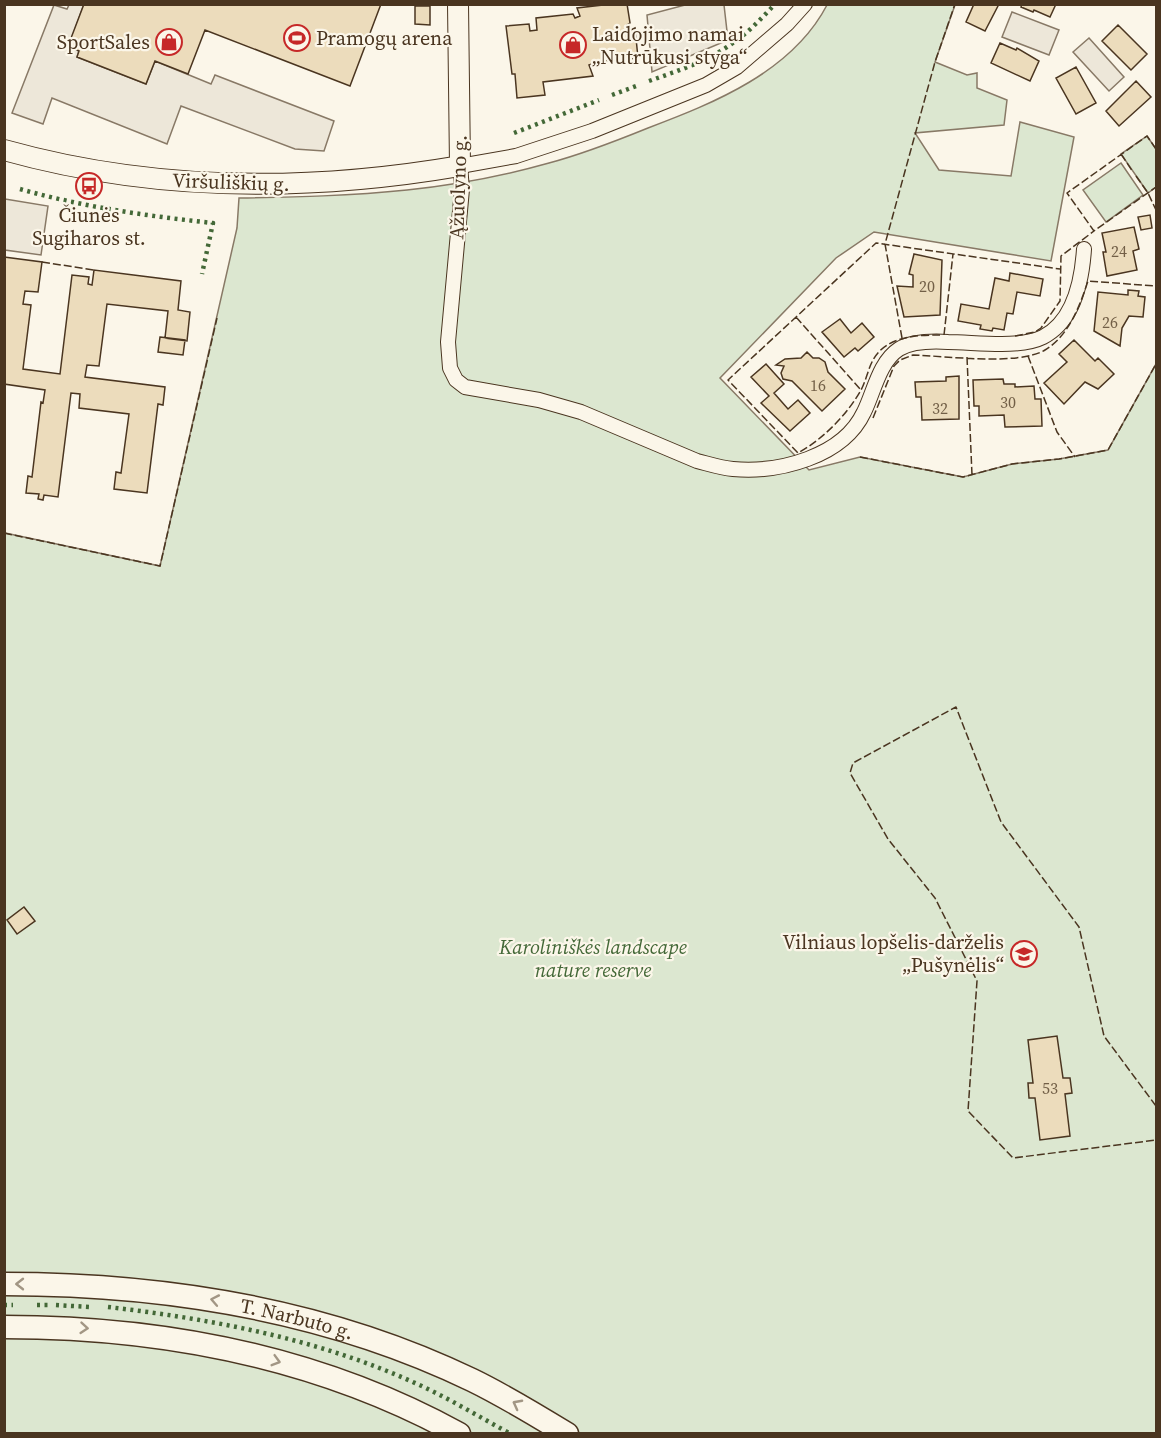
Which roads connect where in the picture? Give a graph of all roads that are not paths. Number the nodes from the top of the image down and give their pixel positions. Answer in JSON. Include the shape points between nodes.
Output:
{"nodes":[{"id":1,"x":458,"y":4,"type":"edge"},
{"id":2,"x":805,"y":4,"type":"edge"},
{"id":3,"x":4,"y":150,"type":"edge"},
{"id":4,"x":460,"y":166,"type":"junction"},
{"id":5,"x":1084,"y":249,"type":"dead end"},
{"id":6,"x":4,"y":1284,"type":"edge"},
{"id":7,"x":4,"y":1327,"type":"edge"},
{"id":8,"x":459,"y":1434,"type":"edge"},
{"id":9,"x":567,"y":1434,"type":"edge"}],
"edges":[{"from":1,"to":4,"type":"main road","name":"Ąžuolyno g."},
{"from":2,"to":4,"type":"street","via":[[788,24],[737,67],[706,85],[582,135],[516,156]]},
{"from":3,"to":4,"type":"main road","name":"Viršuliškių g.","via":[[88,170],[228,185],[322,183]]},
{"from":4,"to":5,"type":"street","name":"Ąžuolyno g.","via":[[462,189],[448,342],[450,368],[456,380],[465,387],[581,412],[697,461],[732,469],[789,464],[836,445],[853,430],[883,367],[902,348],[919,343],[1010,343],[1042,338],[1053,331],[1070,308],[1079,288]]},
{"from":9,"to":6,"type":"main road","name":"T. Narbuto g.","one_way":true,"via":[[471,1380],[333,1327],[202,1297],[72,1285]]},
{"from":7,"to":8,"type":"main road","one_way":true,"via":[[136,1333],[249,1353],[375,1394]]}]}
